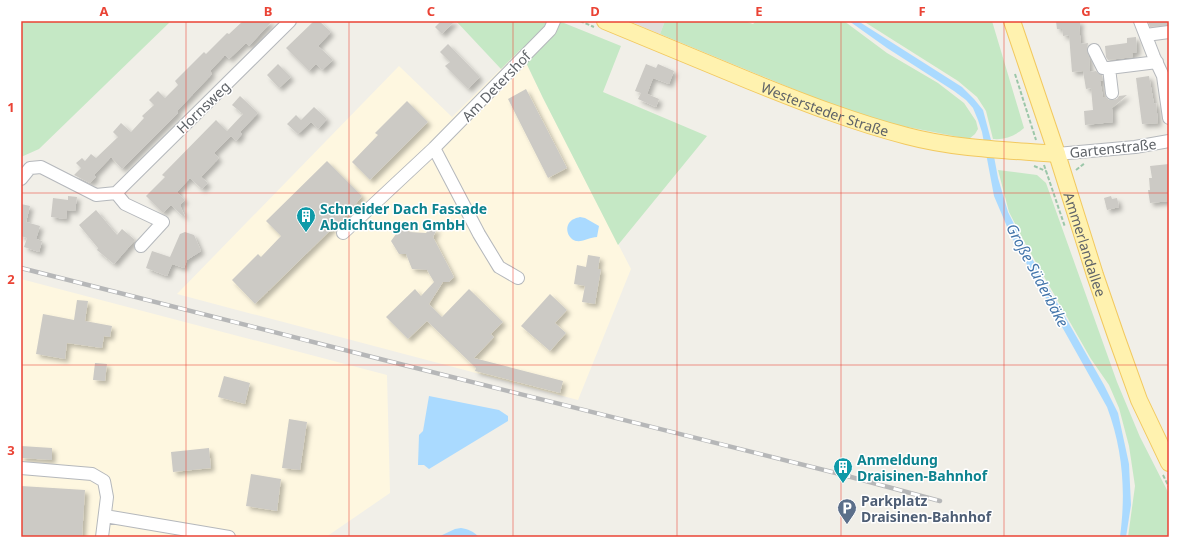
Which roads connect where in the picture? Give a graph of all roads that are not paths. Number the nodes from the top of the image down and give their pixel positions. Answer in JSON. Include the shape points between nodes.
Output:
{"nodes":[{"id":1,"x":290,"y":21,"type":"edge"},
{"id":2,"x":554,"y":21,"type":"edge"},
{"id":3,"x":604,"y":21,"type":"edge"},
{"id":4,"x":1012,"y":21,"type":"edge"},
{"id":5,"x":1140,"y":21,"type":"edge"},
{"id":6,"x":1169,"y":32,"type":"edge"},
{"id":7,"x":1146,"y":35,"type":"junction"},
{"id":8,"x":1094,"y":50,"type":"dead end"},
{"id":9,"x":1157,"y":62,"type":"junction"},
{"id":10,"x":1109,"y":68,"type":"junction"},
{"id":11,"x":1112,"y":93,"type":"dead end"},
{"id":12,"x":1169,"y":118,"type":"edge"},
{"id":13,"x":1169,"y":141,"type":"edge"},
{"id":14,"x":434,"y":148,"type":"junction"},
{"id":15,"x":1057,"y":154,"type":"junction"},
{"id":16,"x":21,"y":179,"type":"edge"},
{"id":17,"x":116,"y":193,"type":"junction"},
{"id":18,"x":343,"y":233,"type":"dead end"},
{"id":19,"x":141,"y":246,"type":"dead end"},
{"id":20,"x":518,"y":278,"type":"dead end"},
{"id":21,"x":1169,"y":463,"type":"edge"},
{"id":22,"x":21,"y":468,"type":"edge"},
{"id":23,"x":105,"y":516,"type":"junction"},
{"id":24,"x":102,"y":537,"type":"edge"},
{"id":25,"x":229,"y":537,"type":"edge"}],
"edges":[{"from":1,"to":17,"type":"street","name":"Hornsweg"},
{"from":2,"to":14,"type":"street","name":"Am Detershof","via":[[550,30]]},
{"from":3,"to":15,"type":"main road","name":"Westersteder Straße","via":[[847,119],[908,136],[978,148]]},
{"from":4,"to":15,"type":"main road","name":"Ammerlandallee"},
{"from":5,"to":7,"type":"street"},
{"from":6,"to":7,"type":"street"},
{"from":7,"to":9,"type":"street"},
{"from":8,"to":10,"type":"street","via":[[1103,68]]},
{"from":9,"to":10,"type":"street"},
{"from":9,"to":12,"type":"street","via":[[1163,76]]},
{"from":10,"to":11,"type":"street"},
{"from":13,"to":15,"type":"street","name":"Gartenstraße","via":[[1135,147]]},
{"from":14,"to":18,"type":"street","name":"Am Detershof"},
{"from":14,"to":20,"type":"street","via":[[499,267]]},
{"from":15,"to":21,"type":"main road","name":"Ammerlandallee","via":[[1139,400]]},
{"from":16,"to":17,"type":"street","via":[[30,168],[41,168],[96,195]]},
{"from":17,"to":19,"type":"street","via":[[125,204],[163,222]]},
{"from":22,"to":23,"type":"street","via":[[92,474],[104,481],[107,497]]},
{"from":23,"to":24,"type":"street"},
{"from":23,"to":25,"type":"street"}]}
